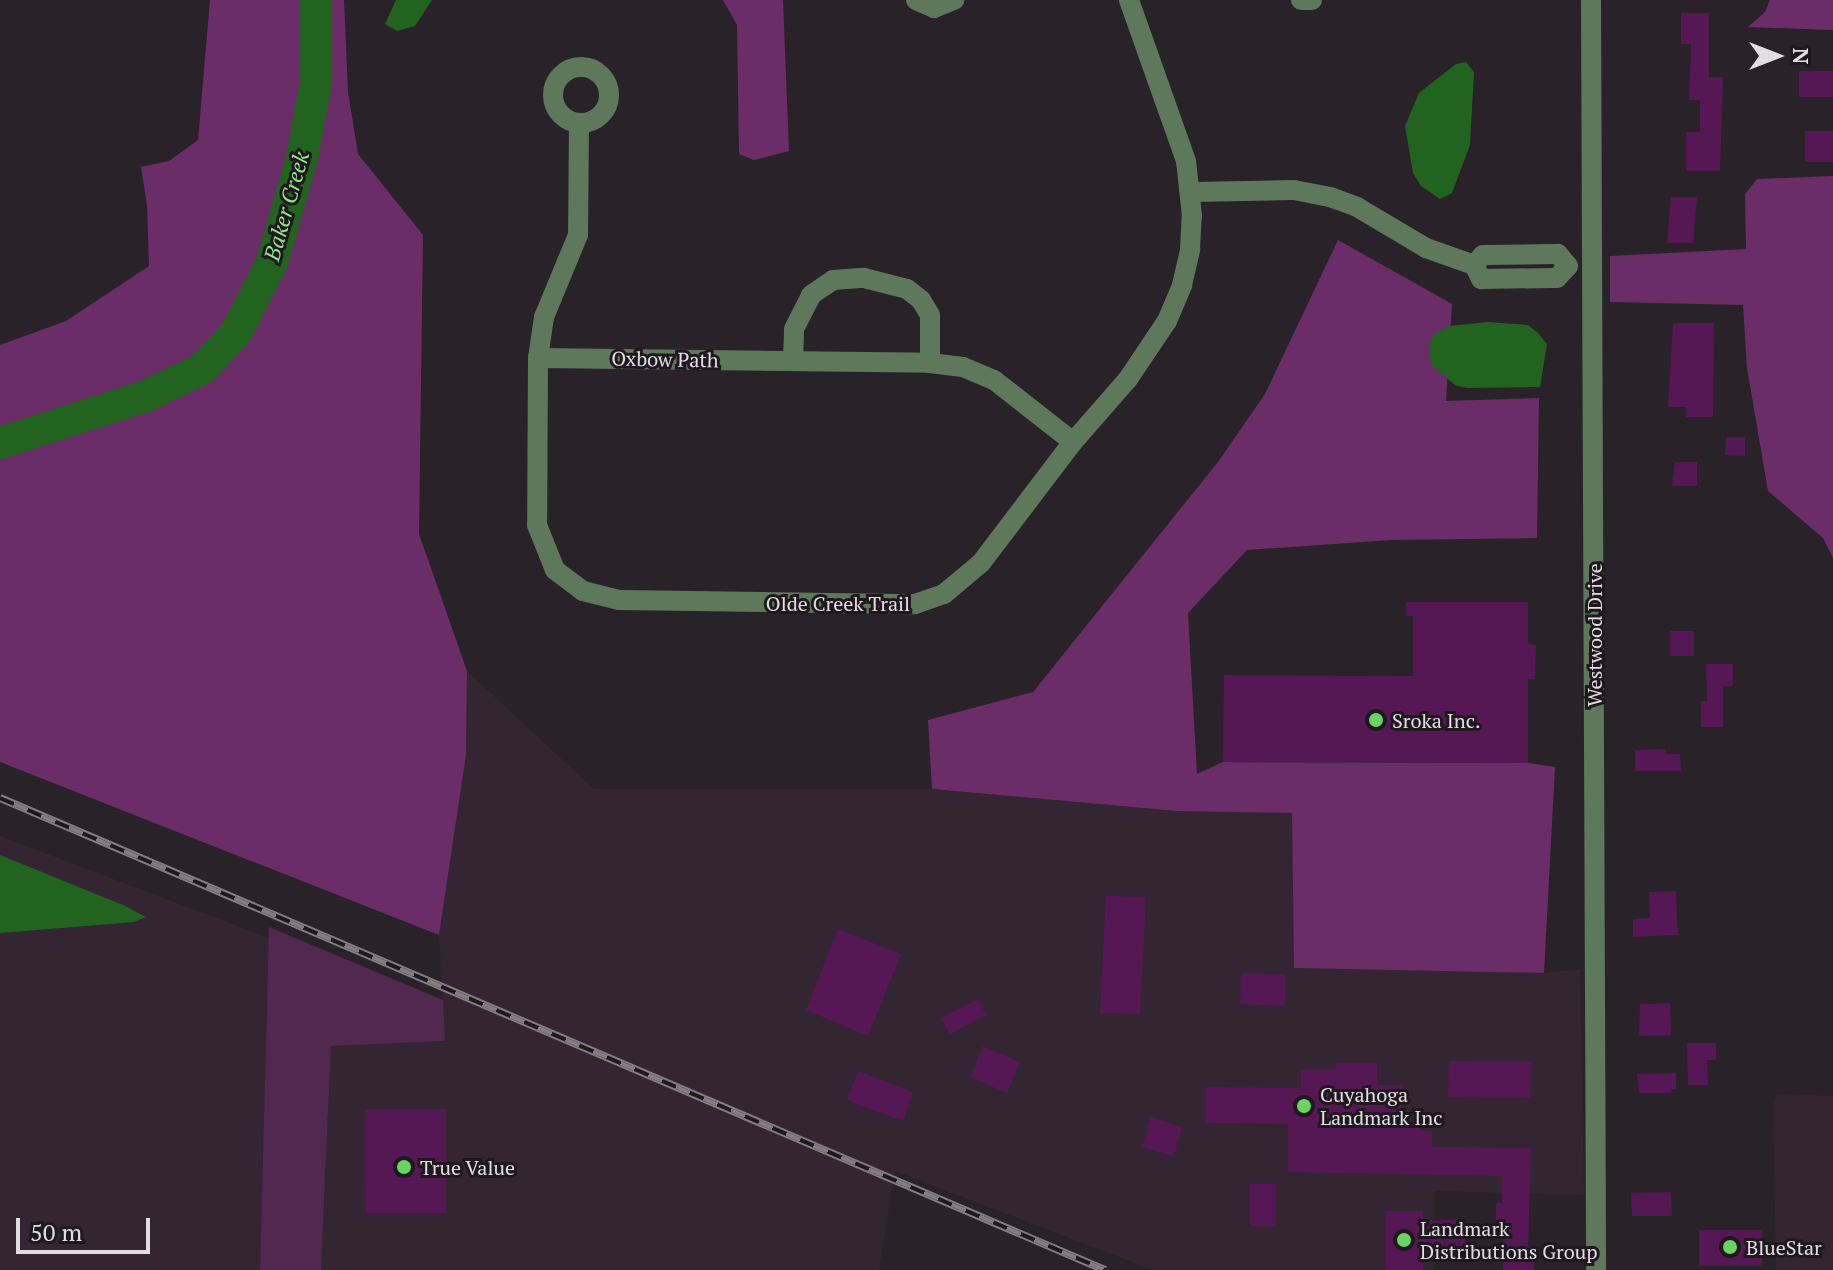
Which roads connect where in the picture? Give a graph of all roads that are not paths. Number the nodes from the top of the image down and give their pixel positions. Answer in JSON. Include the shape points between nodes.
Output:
{"nodes":[{"id":1,"x":916,"y":0,"type":"edge"},
{"id":2,"x":954,"y":0,"type":"edge"},
{"id":3,"x":1129,"y":0,"type":"edge"},
{"id":4,"x":1301,"y":0,"type":"edge"},
{"id":5,"x":1312,"y":0,"type":"edge"},
{"id":6,"x":1591,"y":0,"type":"edge"},
{"id":7,"x":579,"y":123,"type":"dead end"},
{"id":8,"x":1191,"y":192,"type":"junction"},
{"id":9,"x":1592,"y":266,"type":"junction"},
{"id":10,"x":538,"y":358,"type":"junction"},
{"id":11,"x":793,"y":361,"type":"junction"},
{"id":12,"x":930,"y":363,"type":"junction"},
{"id":13,"x":1073,"y":442,"type":"junction"},
{"id":14,"x":1596,"y":1270,"type":"edge"}],
"edges":[{"from":1,"to":2,"type":"street","via":[[934,8]]},
{"from":3,"to":8,"type":"street","name":"Olde Creek Trail","via":[[1181,146]]},
{"from":4,"to":5,"type":"street"},
{"from":6,"to":9,"type":"street","name":"Westwood Drive"},
{"from":7,"to":10,"type":"street","name":"Olde Creek Trail","via":[[578,235],[544,317]]},
{"from":8,"to":9,"type":"street","via":[[1294,190],[1330,197],[1426,248],[1474,265],[1481,279],[1557,278],[1568,266]]},
{"from":8,"to":13,"type":"street","name":"Olde Creek Trail","via":[[1190,249],[1167,321],[1128,379]]},
{"from":9,"to":14,"type":"street","name":"Westwood Drive"},
{"from":10,"to":11,"type":"street","name":"Oxbow Path"},
{"from":10,"to":13,"type":"street","name":"Olde Creek Trail","via":[[537,525],[555,570],[583,591],[619,600],[846,606],[929,600],[963,581],[981,563]]},
{"from":11,"to":12,"type":"street","name":"Oxbow Path"},
{"from":11,"to":12,"type":"street","via":[[794,329],[811,295],[833,280],[864,278],[907,289],[921,300],[930,315]]},
{"from":12,"to":13,"type":"street","name":"Oxbow Path","via":[[963,367],[994,380]]}]}
